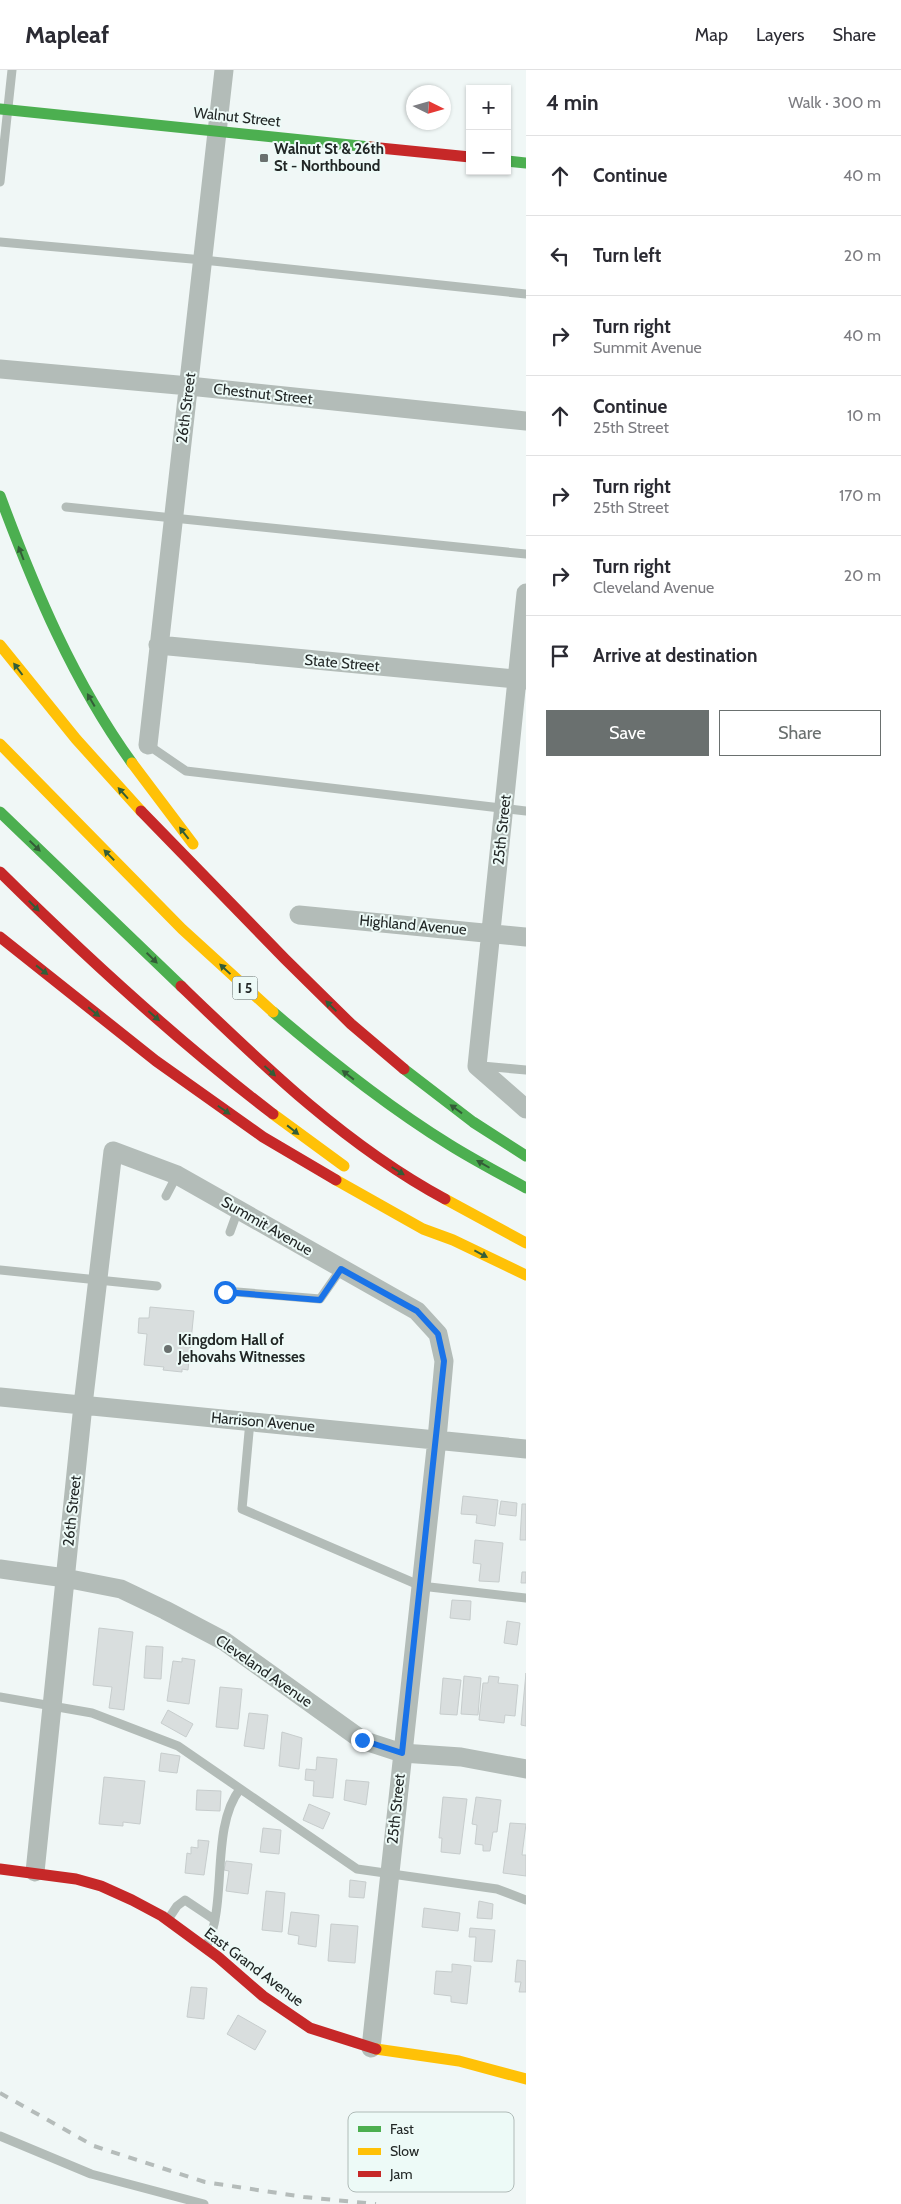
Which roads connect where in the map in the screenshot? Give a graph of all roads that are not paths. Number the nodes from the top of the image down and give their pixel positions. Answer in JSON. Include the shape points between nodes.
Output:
{"nodes":[{"id":1,"x":12,"y":70,"type":"edge"},
{"id":2,"x":224,"y":70,"type":"edge"},
{"id":3,"x":4,"y":110,"type":"edge"},
{"id":4,"x":216,"y":130,"type":"junction"},
{"id":5,"x":466,"y":157,"type":"edge"},
{"id":6,"x":511,"y":161,"type":"edge"},
{"id":7,"x":526,"y":163,"type":"edge"},
{"id":8,"x":0,"y":182,"type":"edge"},
{"id":9,"x":0,"y":242,"type":"edge"},
{"id":10,"x":203,"y":260,"type":"junction"},
{"id":11,"x":526,"y":294,"type":"edge"},
{"id":12,"x":0,"y":369,"type":"edge"},
{"id":13,"x":189,"y":386,"type":"junction"},
{"id":14,"x":526,"y":421,"type":"edge"},
{"id":15,"x":0,"y":496,"type":"edge"},
{"id":16,"x":66,"y":507,"type":"dead end"},
{"id":17,"x":173,"y":517,"type":"junction"},
{"id":18,"x":526,"y":554,"type":"edge"},
{"id":19,"x":526,"y":593,"type":"edge"},
{"id":20,"x":0,"y":645,"type":"edge"},
{"id":21,"x":158,"y":645,"type":"junction"},
{"id":22,"x":522,"y":679,"type":"edge"},
{"id":23,"x":0,"y":744,"type":"edge"},
{"id":24,"x":148,"y":745,"type":"joint"},
{"id":25,"x":504,"y":809,"type":"junction"},
{"id":26,"x":526,"y":811,"type":"edge"},
{"id":27,"x":0,"y":812,"type":"edge"},
{"id":28,"x":0,"y":872,"type":"edge"},
{"id":29,"x":299,"y":915,"type":"dead end"},
{"id":30,"x":491,"y":932,"type":"junction"},
{"id":31,"x":526,"y":936,"type":"edge"},
{"id":32,"x":0,"y":937,"type":"edge"},
{"id":33,"x":278,"y":954,"type":"junction"},
{"id":34,"x":477,"y":1066,"type":"junction"},
{"id":35,"x":526,"y":1070,"type":"edge"},
{"id":36,"x":526,"y":1109,"type":"edge"},
{"id":37,"x":113,"y":1151,"type":"joint"},
{"id":38,"x":526,"y":1156,"type":"edge"},
{"id":39,"x":356,"y":1174,"type":"dead end"},
{"id":40,"x":177,"y":1175,"type":"junction"},
{"id":41,"x":526,"y":1188,"type":"edge"},
{"id":42,"x":166,"y":1196,"type":"dead end"},
{"id":43,"x":405,"y":1204,"type":"dead end"},
{"id":44,"x":238,"y":1210,"type":"junction"},
{"id":45,"x":230,"y":1232,"type":"dead end"},
{"id":46,"x":453,"y":1240,"type":"junction"},
{"id":47,"x":526,"y":1243,"type":"edge"},
{"id":48,"x":341,"y":1269,"type":"junction"},
{"id":49,"x":0,"y":1270,"type":"edge"},
{"id":50,"x":526,"y":1276,"type":"edge"},
{"id":51,"x":98,"y":1281,"type":"junction"},
{"id":52,"x":157,"y":1286,"type":"dead end"},
{"id":53,"x":225,"y":1292,"type":"dead end"},
{"id":54,"x":417,"y":1311,"type":"joint"},
{"id":55,"x":0,"y":1398,"type":"edge"},
{"id":56,"x":83,"y":1406,"type":"junction"},
{"id":57,"x":250,"y":1421,"type":"junction"},
{"id":58,"x":437,"y":1439,"type":"junction"},
{"id":59,"x":526,"y":1449,"type":"edge"},
{"id":60,"x":0,"y":1569,"type":"edge"},
{"id":61,"x":65,"y":1578,"type":"junction"},
{"id":62,"x":421,"y":1586,"type":"junction"},
{"id":63,"x":526,"y":1598,"type":"edge"},
{"id":64,"x":0,"y":1697,"type":"edge"},
{"id":65,"x":52,"y":1704,"type":"junction"},
{"id":66,"x":402,"y":1753,"type":"junction"},
{"id":67,"x":526,"y":1769,"type":"edge"},
{"id":68,"x":240,"y":1788,"type":"junction"},
{"id":69,"x":0,"y":1869,"type":"edge"},
{"id":70,"x":36,"y":1872,"type":"junction"},
{"id":71,"x":390,"y":1873,"type":"junction"},
{"id":72,"x":526,"y":1900,"type":"edge"},
{"id":73,"x":167,"y":1920,"type":"junction"},
{"id":74,"x":215,"y":1920,"type":"junction"},
{"id":75,"x":206,"y":1949,"type":"junction"},
{"id":76,"x":371,"y":2048,"type":"junction"},
{"id":77,"x":526,"y":2079,"type":"edge"},
{"id":78,"x":0,"y":2136,"type":"edge"},
{"id":79,"x":204,"y":2204,"type":"edge"}],
"edges":[{"from":1,"to":3,"type":"lane"},
{"from":2,"to":4,"type":"street","name":"26th Street"},
{"from":3,"to":4,"type":"main road","name":"Walnut Street"},
{"from":3,"to":8,"type":"lane"},
{"from":4,"to":5,"type":"main road","name":"Walnut Street"},
{"from":4,"to":10,"type":"street","name":"26th Street"},
{"from":6,"to":7,"type":"main road"},
{"from":9,"to":10,"type":"lane"},
{"from":10,"to":11,"type":"lane"},
{"from":10,"to":13,"type":"street","name":"26th Street"},
{"from":12,"to":13,"type":"street","name":"Chestnut Street"},
{"from":13,"to":14,"type":"street","name":"Chestnut Street"},
{"from":13,"to":17,"type":"street","name":"26th Street"},
{"from":33,"to":15,"type":"main road","one_way":true,"via":[[122,750],[80,682],[40,601]]},
{"from":16,"to":17,"type":"lane"},
{"from":17,"to":18,"type":"lane"},
{"from":17,"to":21,"type":"street","name":"26th Street"},
{"from":19,"to":22,"type":"street","name":"25th Street"},
{"from":33,"to":20,"type":"main road","one_way":true,"via":[[134,805]]},
{"from":21,"to":22,"type":"street","name":"State Street"},
{"from":21,"to":24,"type":"street","name":"26th Street"},
{"from":22,"to":25,"type":"street","name":"25th Street"},
{"from":41,"to":23,"type":"main road","number":"I 5","one_way":true,"via":[[396,1110],[281,1020],[165,913]]},
{"from":24,"to":25,"type":"lane","via":[[186,771]]},
{"from":25,"to":26,"type":"lane"},
{"from":25,"to":30,"type":"street","name":"25th Street"},
{"from":27,"to":47,"type":"main road","one_way":true,"via":[[269,1071],[342,1132],[439,1196]]},
{"from":28,"to":39,"type":"main road","one_way":true,"via":[[85,954],[196,1053],[298,1134]]},
{"from":29,"to":30,"type":"street","name":"Highland Avenue"},
{"from":30,"to":31,"type":"street","name":"Highland Avenue"},
{"from":30,"to":34,"type":"street","name":"25th Street"},
{"from":32,"to":46,"type":"main road","one_way":true,"via":[[156,1061],[263,1137],[394,1214]]},
{"from":38,"to":33,"type":"main road","one_way":true,"via":[[470,1120],[413,1077],[354,1028]]},
{"from":34,"to":35,"type":"lane"},
{"from":34,"to":36,"type":"street"},
{"from":37,"to":40,"type":"street","name":"Summit Avenue"},
{"from":37,"to":51,"type":"street","name":"26th Street"},
{"from":40,"to":42,"type":"lane"},
{"from":40,"to":44,"type":"street","name":"Summit Avenue"},
{"from":43,"to":46,"type":"main road"},
{"from":44,"to":45,"type":"lane"},
{"from":44,"to":48,"type":"street","name":"Summit Avenue"},
{"from":46,"to":50,"type":"main road","one_way":true},
{"from":48,"to":53,"type":"lane","via":[[320,1300]]},
{"from":48,"to":54,"type":"street","name":"Summit Avenue"},
{"from":49,"to":51,"type":"lane"},
{"from":51,"to":52,"type":"lane"},
{"from":51,"to":56,"type":"street","name":"26th Street"},
{"from":54,"to":58,"type":"street","name":"25th Street","via":[[438,1334],[444,1361]]},
{"from":55,"to":56,"type":"street","name":"Harrison Avenue"},
{"from":56,"to":57,"type":"street","name":"Harrison Avenue"},
{"from":56,"to":61,"type":"street","name":"26th Street"},
{"from":57,"to":58,"type":"street","name":"Harrison Avenue"},
{"from":57,"to":62,"type":"lane","via":[[242,1509]]},
{"from":58,"to":59,"type":"street","name":"Harrison Avenue"},
{"from":58,"to":62,"type":"street","name":"25th Street"},
{"from":60,"to":61,"type":"street","name":"Cleveland Avenue"},
{"from":61,"to":65,"type":"street","name":"26th Street"},
{"from":61,"to":66,"type":"street","name":"Cleveland Avenue","via":[[121,1589],[165,1610],[224,1641],[362,1740]]},
{"from":62,"to":63,"type":"lane"},
{"from":62,"to":66,"type":"street","name":"25th Street"},
{"from":64,"to":65,"type":"lane"},
{"from":65,"to":68,"type":"lane","via":[[92,1713],[178,1746]]},
{"from":65,"to":70,"type":"street","name":"26th Street"},
{"from":66,"to":67,"type":"street","name":"Cleveland Avenue","via":[[461,1757]]},
{"from":66,"to":71,"type":"street","name":"25th Street"},
{"from":68,"to":71,"type":"lane","via":[[357,1869]]},
{"from":68,"to":74,"type":"lane","via":[[228,1809]]},
{"from":69,"to":70,"type":"main road","name":"East Grand Avenue"},
{"from":70,"to":73,"type":"main road","name":"East Grand Avenue","via":[[101,1886]]},
{"from":71,"to":72,"type":"lane","via":[[497,1889]]},
{"from":71,"to":76,"type":"street","name":"25th Street"},
{"from":73,"to":74,"type":"lane","via":[[185,1900]]},
{"from":73,"to":75,"type":"main road","name":"East Grand Avenue"},
{"from":74,"to":75,"type":"lane"},
{"from":75,"to":76,"type":"main road","name":"East Grand Avenue","via":[[263,1996],[310,2028]]},
{"from":76,"to":77,"type":"main road","name":"East Grand Avenue","via":[[459,2061]]},
{"from":78,"to":79,"type":"lane","via":[[91,2174]]}]}
